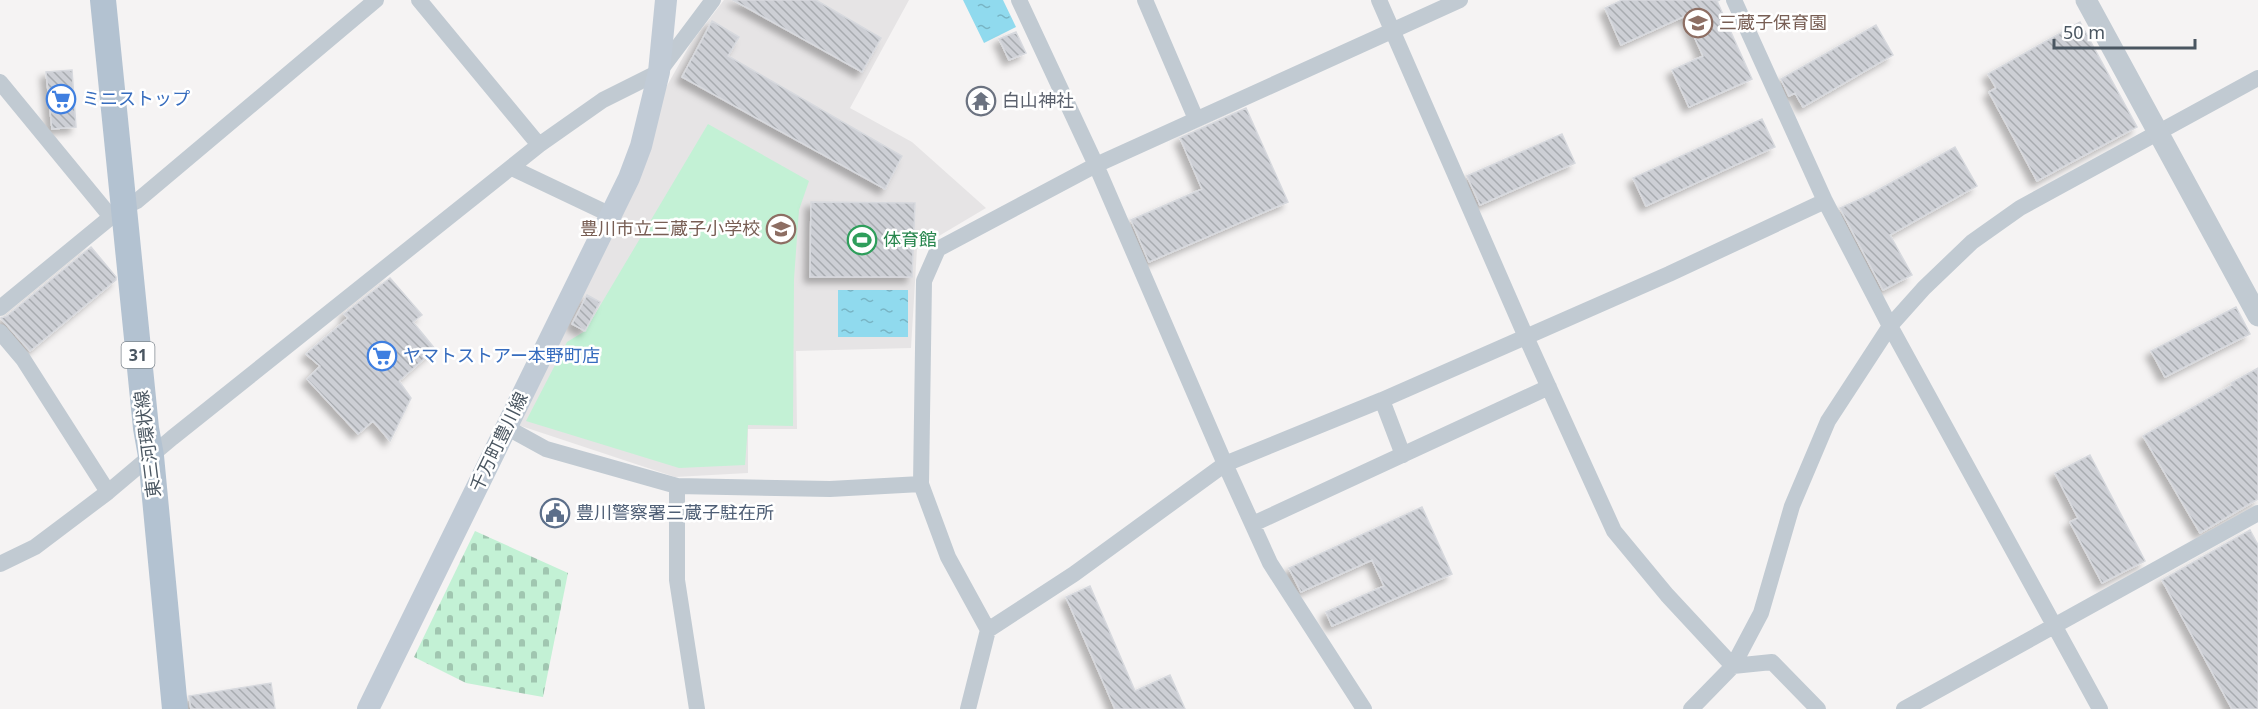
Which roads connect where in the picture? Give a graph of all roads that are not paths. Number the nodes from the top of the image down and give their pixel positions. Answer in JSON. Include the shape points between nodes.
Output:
{"nodes":[{"id":1,"x":376,"y":0,"type":"edge"},
{"id":2,"x":419,"y":0,"type":"edge"},
{"id":3,"x":666,"y":0,"type":"edge"},
{"id":4,"x":713,"y":0,"type":"edge"},
{"id":5,"x":1019,"y":0,"type":"edge"},
{"id":6,"x":1145,"y":0,"type":"edge"},
{"id":7,"x":1379,"y":0,"type":"edge"},
{"id":8,"x":1460,"y":0,"type":"edge"},
{"id":9,"x":1734,"y":0,"type":"edge"},
{"id":10,"x":2086,"y":0,"type":"edge"},
{"id":11,"x":106,"y":2,"type":"edge"},
{"id":12,"x":1393,"y":30,"type":"junction"},
{"id":13,"x":659,"y":72,"type":"junction"},
{"id":14,"x":2258,"y":78,"type":"edge"},
{"id":15,"x":0,"y":82,"type":"edge"},
{"id":16,"x":1197,"y":119,"type":"junction"},
{"id":17,"x":2159,"y":134,"type":"junction"},
{"id":18,"x":539,"y":145,"type":"junction"},
{"id":19,"x":1096,"y":165,"type":"junction"},
{"id":20,"x":512,"y":168,"type":"junction"},
{"id":21,"x":1826,"y":201,"type":"junction"},
{"id":22,"x":117,"y":212,"type":"junction"},
{"id":23,"x":611,"y":215,"type":"junction"},
{"id":24,"x":0,"y":308,"type":"edge"},
{"id":25,"x":2258,"y":316,"type":"edge"},
{"id":26,"x":1890,"y":326,"type":"junction"},
{"id":27,"x":0,"y":332,"type":"edge"},
{"id":28,"x":1526,"y":337,"type":"junction"},
{"id":29,"x":1549,"y":387,"type":"junction"},
{"id":30,"x":1382,"y":400,"type":"junction"},
{"id":31,"x":506,"y":427,"type":"junction"},
{"id":32,"x":1403,"y":455,"type":"junction"},
{"id":33,"x":151,"y":456,"type":"junction"},
{"id":34,"x":1225,"y":464,"type":"junction"},
{"id":35,"x":921,"y":484,"type":"junction"},
{"id":36,"x":677,"y":486,"type":"junction"},
{"id":37,"x":108,"y":492,"type":"junction"},
{"id":38,"x":2258,"y":513,"type":"edge"},
{"id":39,"x":1252,"y":524,"type":"junction"},
{"id":40,"x":0,"y":564,"type":"edge"},
{"id":41,"x":2055,"y":625,"type":"junction"},
{"id":42,"x":988,"y":630,"type":"junction"},
{"id":43,"x":1733,"y":666,"type":"junction"},
{"id":44,"x":175,"y":709,"type":"edge"},
{"id":45,"x":368,"y":709,"type":"edge"},
{"id":46,"x":697,"y":709,"type":"edge"},
{"id":47,"x":968,"y":709,"type":"edge"},
{"id":48,"x":1364,"y":709,"type":"edge"},
{"id":49,"x":1691,"y":709,"type":"edge"},
{"id":50,"x":1818,"y":709,"type":"edge"},
{"id":51,"x":1904,"y":709,"type":"edge"},
{"id":52,"x":2100,"y":709,"type":"edge"}],
"edges":[{"from":1,"to":22,"type":"street","via":[[137,201]]},
{"from":2,"to":18,"type":"street"},
{"from":3,"to":13,"type":"main road","name":"千万町豊川線"},
{"from":4,"to":13,"type":"street"},
{"from":5,"to":19,"type":"street"},
{"from":6,"to":16,"type":"street"},
{"from":7,"to":12,"type":"street"},
{"from":8,"to":12,"type":"street"},
{"from":9,"to":21,"type":"street"},
{"from":10,"to":17,"type":"street"},
{"from":11,"to":22,"type":"main road","name":"東三河環状線","number":"31"},
{"from":12,"to":16,"type":"street"},
{"from":12,"to":28,"type":"street"},
{"from":13,"to":18,"type":"street","via":[[603,100]]},
{"from":13,"to":23,"type":"main road","name":"千万町豊川線","via":[[641,146]]},
{"from":14,"to":17,"type":"street"},
{"from":15,"to":22,"type":"street"},
{"from":16,"to":19,"type":"street"},
{"from":17,"to":25,"type":"street"},
{"from":17,"to":26,"type":"street","via":[[2019,208],[1972,242]]},
{"from":18,"to":20,"type":"street"},
{"from":19,"to":34,"type":"street"},
{"from":19,"to":35,"type":"street","via":[[938,249],[924,281]]},
{"from":20,"to":23,"type":"street"},
{"from":20,"to":33,"type":"street"},
{"from":21,"to":26,"type":"street"},
{"from":21,"to":28,"type":"street"},
{"from":22,"to":24,"type":"street"},
{"from":22,"to":33,"type":"main road","name":"東三河環状線","number":"31"},
{"from":23,"to":31,"type":"main road","name":"千万町豊川線"},
{"from":26,"to":41,"type":"street"},
{"from":26,"to":43,"type":"street","via":[[1828,421],[1792,506],[1761,613]]},
{"from":27,"to":37,"type":"street","via":[[23,359]]},
{"from":28,"to":29,"type":"street"},
{"from":28,"to":30,"type":"street"},
{"from":29,"to":32,"type":"street"},
{"from":29,"to":43,"type":"street","via":[[1614,531]]},
{"from":30,"to":32,"type":"street"},
{"from":30,"to":34,"type":"street"},
{"from":31,"to":36,"type":"street","via":[[546,449]]},
{"from":31,"to":45,"type":"main road","name":"千万町豊川線"},
{"from":32,"to":39,"type":"street"},
{"from":33,"to":37,"type":"street"},
{"from":33,"to":44,"type":"main road","name":"東三河環状線","number":"31"},
{"from":34,"to":39,"type":"street"},
{"from":34,"to":42,"type":"street","via":[[1074,574]]},
{"from":35,"to":36,"type":"street","via":[[830,489]]},
{"from":35,"to":42,"type":"street","via":[[948,557]]},
{"from":36,"to":46,"type":"street","via":[[677,580]]},
{"from":37,"to":40,"type":"street","via":[[35,547]]},
{"from":38,"to":41,"type":"street"},
{"from":39,"to":48,"type":"street","via":[[1270,563]]},
{"from":41,"to":51,"type":"street"},
{"from":41,"to":52,"type":"street"},
{"from":42,"to":47,"type":"street"},
{"from":43,"to":49,"type":"street"},
{"from":43,"to":50,"type":"street","via":[[1772,662]]}]}
